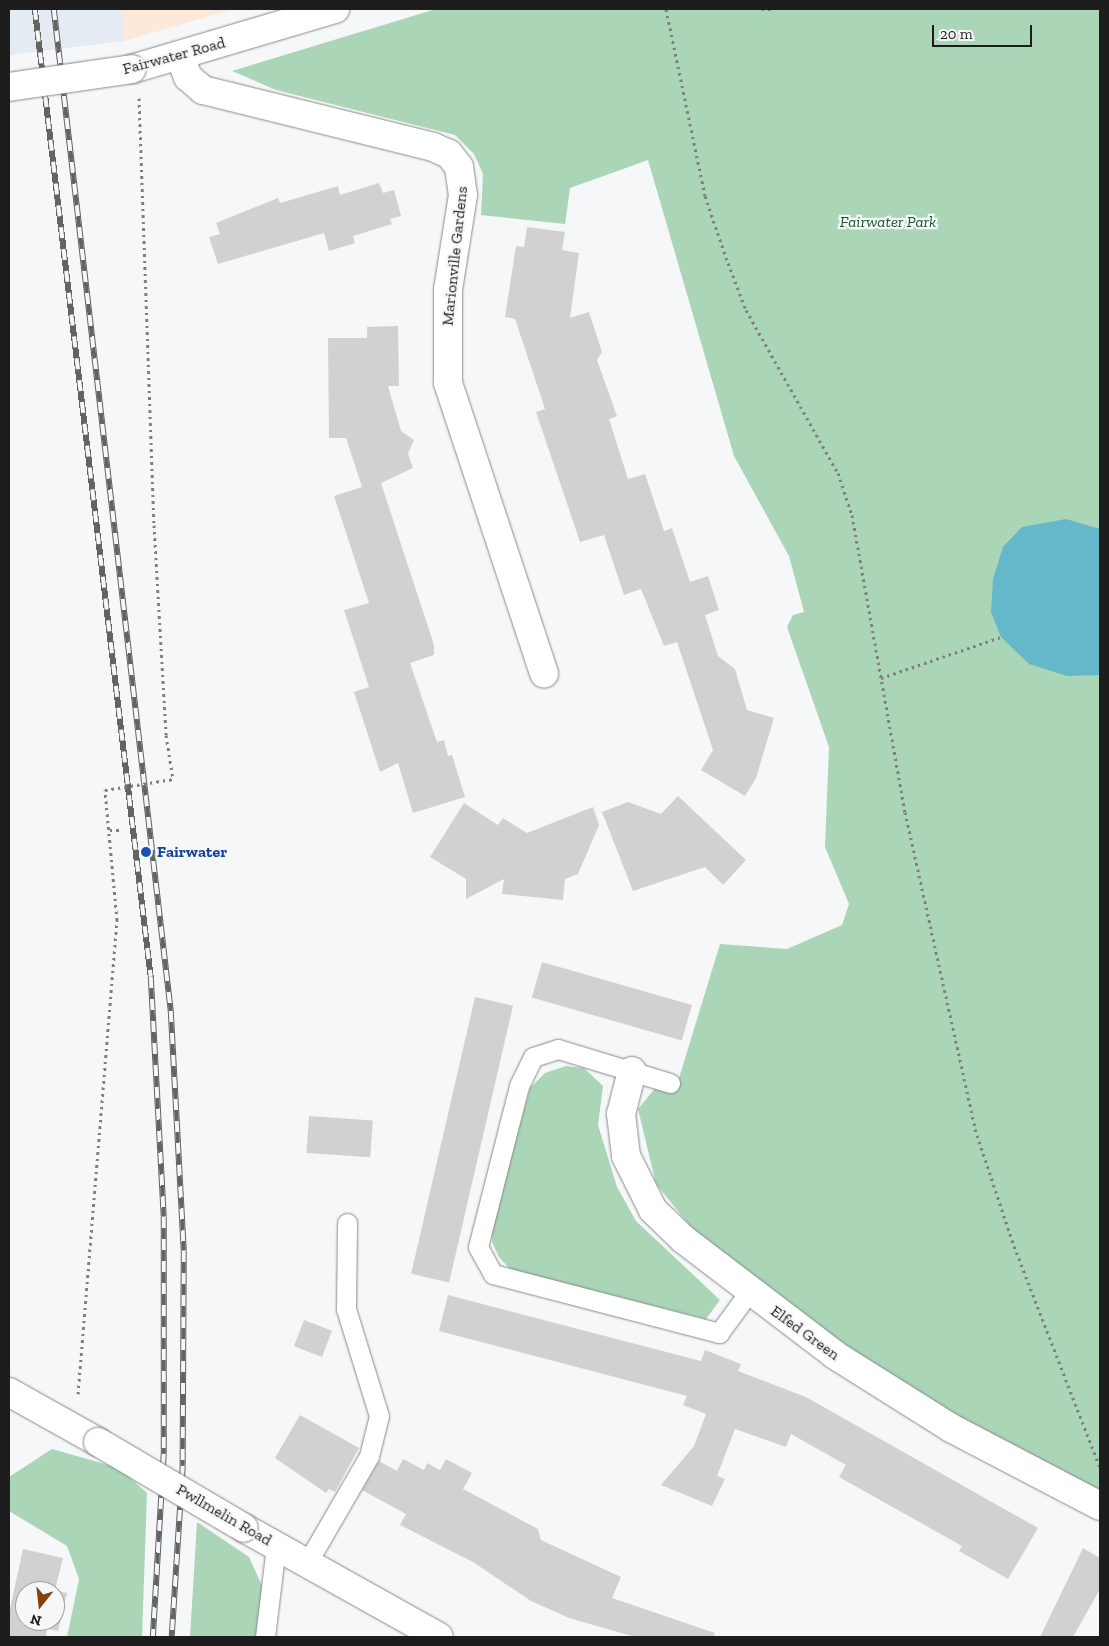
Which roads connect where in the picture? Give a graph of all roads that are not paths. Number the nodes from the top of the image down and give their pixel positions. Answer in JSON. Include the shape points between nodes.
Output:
{"nodes":[{"id":1,"x":336,"y":9,"type":"edge"},
{"id":2,"x":180,"y":56,"type":"junction"},
{"id":3,"x":9,"y":87,"type":"edge"},
{"id":4,"x":544,"y":674,"type":"dead end"},
{"id":5,"x":632,"y":1071,"type":"junction"},
{"id":6,"x":670,"y":1083,"type":"dead end"},
{"id":7,"x":347,"y":1223,"type":"dead end"},
{"id":8,"x":749,"y":1292,"type":"junction"},
{"id":9,"x":9,"y":1392,"type":"edge"},
{"id":10,"x":1100,"y":1506,"type":"edge"},
{"id":11,"x":276,"y":1546,"type":"junction"},
{"id":12,"x":306,"y":1563,"type":"junction"},
{"id":13,"x":266,"y":1637,"type":"edge"},
{"id":14,"x":439,"y":1637,"type":"edge"}],
"edges":[{"from":1,"to":2,"type":"street","name":"Fairwater Road"},
{"from":2,"to":3,"type":"street","name":"Fairwater Road","bridge":true,"via":[[134,68]]},
{"from":2,"to":4,"type":"street","name":"Marionville Gardens","via":[[188,77],[203,90],[433,147],[449,154],[459,167],[463,195],[448,290],[448,383]]},
{"from":5,"to":6,"type":"lane"},
{"from":5,"to":8,"type":"street","name":"Elfed Green","via":[[621,1114],[626,1156],[639,1187],[653,1210],[683,1239]]},
{"from":5,"to":8,"type":"lane","via":[[558,1049],[533,1057],[519,1086],[478,1247],[493,1274],[720,1332]]},
{"from":7,"to":12,"type":"lane","via":[[346,1309],[379,1416],[369,1456]]},
{"from":8,"to":10,"type":"street","name":"Elfed Green","via":[[835,1355],[951,1428]]},
{"from":9,"to":11,"type":"street","name":"Pwllmelin Road","bridge":true},
{"from":11,"to":12,"type":"street","name":"Pwllmelin Road"},
{"from":11,"to":13,"type":"lane"},
{"from":12,"to":14,"type":"street","name":"Pwllmelin Road"}]}
